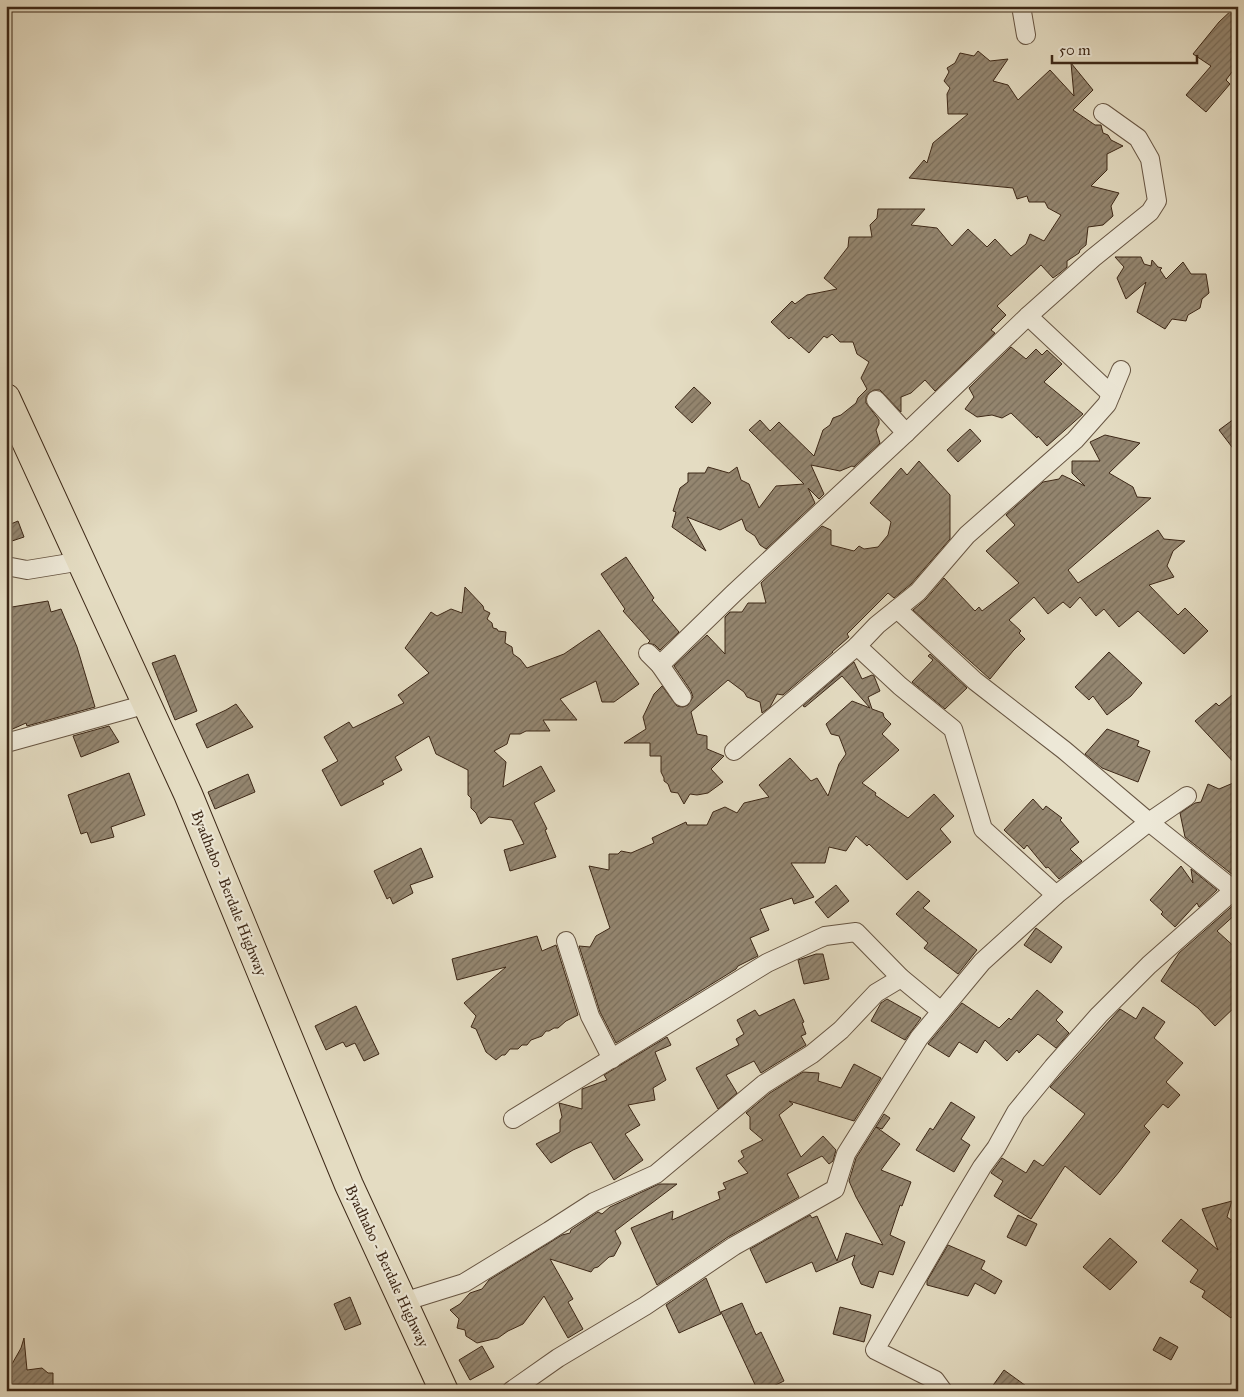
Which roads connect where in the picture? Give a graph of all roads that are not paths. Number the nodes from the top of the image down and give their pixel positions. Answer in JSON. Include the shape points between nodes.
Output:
{"nodes":[{"id":1,"x":1021,"y":6,"type":"edge"},
{"id":2,"x":1026,"y":35,"type":"dead end"},
{"id":3,"x":1103,"y":113,"type":"dead end"},
{"id":4,"x":1028,"y":316,"type":"junction"},
{"id":5,"x":1121,"y":370,"type":"dead end"},
{"id":6,"x":1111,"y":394,"type":"junction"},
{"id":7,"x":6,"y":398,"type":"edge"},
{"id":8,"x":876,"y":400,"type":"dead end"},
{"id":9,"x":906,"y":433,"type":"junction"},
{"id":10,"x":82,"y":561,"type":"junction"},
{"id":11,"x":6,"y":566,"type":"edge"},
{"id":12,"x":897,"y":609,"type":"junction"},
{"id":13,"x":856,"y":646,"type":"junction"},
{"id":14,"x":682,"y":697,"type":"dead end"},
{"id":15,"x":147,"y":704,"type":"junction"},
{"id":16,"x":6,"y":743,"type":"edge"},
{"id":17,"x":734,"y":751,"type":"dead end"},
{"id":18,"x":1187,"y":796,"type":"dead end"},
{"id":19,"x":1149,"y":822,"type":"junction"},
{"id":20,"x":1056,"y":895,"type":"junction"},
{"id":21,"x":566,"y":941,"type":"dead end"},
{"id":22,"x":901,"y":978,"type":"junction"},
{"id":23,"x":941,"y":1011,"type":"junction"},
{"id":24,"x":612,"y":1059,"type":"junction"},
{"id":25,"x":513,"y":1120,"type":"dead end"},
{"id":26,"x":403,"y":1302,"type":"junction"},
{"id":27,"x":444,"y":1391,"type":"edge"},
{"id":28,"x":510,"y":1391,"type":"edge"},
{"id":29,"x":944,"y":1391,"type":"edge"}],
"edges":[{"from":1,"to":2,"type":"street"},
{"from":3,"to":4,"type":"street","via":[[1138,138],[1150,158],[1157,201],[1150,212]]},
{"from":4,"to":6,"type":"street"},
{"from":4,"to":9,"type":"street"},
{"from":5,"to":6,"type":"street"},
{"from":6,"to":12,"type":"street","via":[[1107,404],[1075,440],[967,535],[918,592]]},
{"from":7,"to":10,"type":"main road","name":"Byadhabo - Berdale Highway"},
{"from":8,"to":9,"type":"street"},
{"from":9,"to":14,"type":"street","via":[[733,594],[654,659]]},
{"from":10,"to":11,"type":"street","via":[[27,570]]},
{"from":10,"to":15,"type":"main road","name":"Byadhabo - Berdale Highway"},
{"from":12,"to":13,"type":"street"},
{"from":12,"to":19,"type":"street","via":[[975,681]]},
{"from":13,"to":17,"type":"street"},
{"from":13,"to":20,"type":"street","via":[[953,729],[983,829]]},
{"from":15,"to":16,"type":"street"},
{"from":15,"to":26,"type":"main road","name":"Byadhabo - Berdale Highway","via":[[188,794],[349,1185]]},
{"from":18,"to":19,"type":"street"},
{"from":19,"to":20,"type":"street"},
{"from":19,"to":29,"type":"street","via":[[1234,890],[1150,965],[1099,1015],[1053,1067],[1016,1112],[960,1202],[875,1350],[935,1380]]},
{"from":20,"to":23,"type":"street","via":[[982,962]]},
{"from":21,"to":24,"type":"street","via":[[590,1016]]},
{"from":22,"to":23,"type":"street"},
{"from":22,"to":24,"type":"street","via":[[856,932],[825,936],[767,963]]},
{"from":22,"to":26,"type":"street","via":[[876,993],[841,1030],[812,1054],[764,1084],[656,1174],[594,1202],[464,1283]]},
{"from":23,"to":28,"type":"street","via":[[919,1038],[846,1154],[835,1189],[734,1246]]},
{"from":24,"to":25,"type":"street"},
{"from":26,"to":27,"type":"main road","name":"Byadhabo - Berdale Highway"}]}
